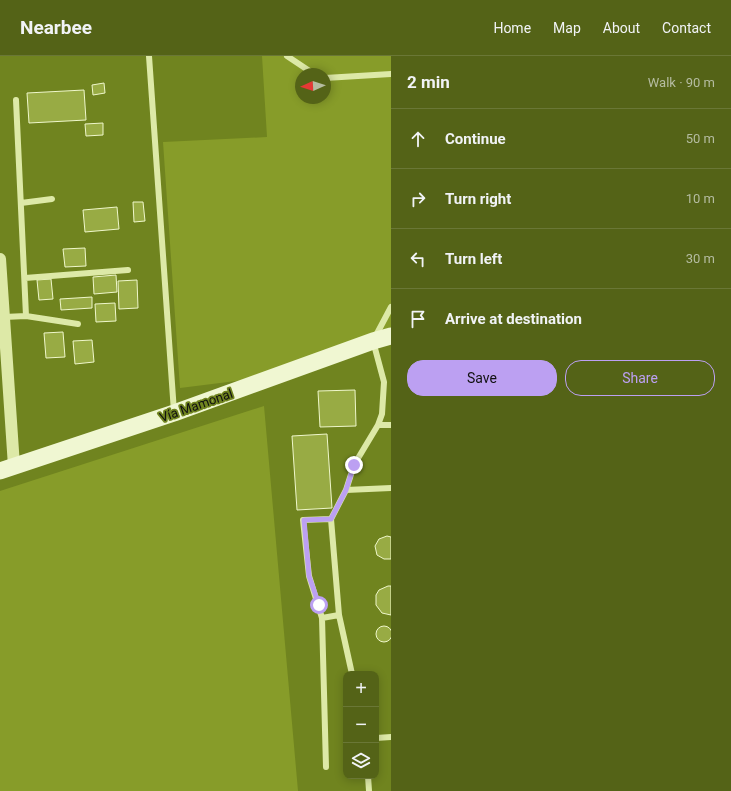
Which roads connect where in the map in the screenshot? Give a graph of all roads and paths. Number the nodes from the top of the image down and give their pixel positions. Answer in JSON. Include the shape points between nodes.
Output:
{"nodes":[{"id":1,"x":149,"y":56,"type":"edge"},
{"id":2,"x":287,"y":56,"type":"edge"},
{"id":3,"x":305,"y":68,"type":"edge"},
{"id":4,"x":391,"y":74,"type":"edge"},
{"id":5,"x":331,"y":78,"type":"edge"},
{"id":6,"x":16,"y":100,"type":"dead end"},
{"id":7,"x":52,"y":198,"type":"dead end"},
{"id":8,"x":21,"y":203,"type":"junction"},
{"id":9,"x":0,"y":259,"type":"edge"},
{"id":10,"x":128,"y":270,"type":"dead end"},
{"id":11,"x":25,"y":278,"type":"junction"},
{"id":12,"x":391,"y":307,"type":"edge"},
{"id":13,"x":26,"y":316,"type":"junction"},
{"id":14,"x":4,"y":317,"type":"junction"},
{"id":15,"x":78,"y":324,"type":"dead end"},
{"id":16,"x":391,"y":336,"type":"edge"},
{"id":17,"x":373,"y":341,"type":"junction"},
{"id":18,"x":174,"y":413,"type":"junction"},
{"id":19,"x":378,"y":425,"type":"junction"},
{"id":20,"x":391,"y":425,"type":"edge"},
{"id":21,"x":7,"y":468,"type":"edge"},
{"id":22,"x":391,"y":488,"type":"edge"},
{"id":23,"x":346,"y":490,"type":"junction"},
{"id":24,"x":331,"y":519,"type":"junction"},
{"id":25,"x":340,"y":615,"type":"junction"},
{"id":26,"x":322,"y":618,"type":"junction"},
{"id":27,"x":351,"y":671,"type":"edge"},
{"id":28,"x":391,"y":737,"type":"edge"},
{"id":29,"x":379,"y":738,"type":"edge"},
{"id":30,"x":326,"y":767,"type":"dead end"},
{"id":31,"x":368,"y":779,"type":"edge"},
{"id":32,"x":369,"y":791,"type":"edge"}],
"edges":[{"from":1,"to":18,"type":"lane"},
{"from":2,"to":3,"type":"lane"},
{"from":4,"to":5,"type":"lane"},
{"from":6,"to":8,"type":"lane"},
{"from":7,"to":8,"type":"lane"},
{"from":8,"to":11,"type":"lane"},
{"from":9,"to":14,"type":"street"},
{"from":10,"to":11,"type":"lane"},
{"from":11,"to":13,"type":"lane"},
{"from":12,"to":17,"type":"lane"},
{"from":13,"to":14,"type":"lane"},
{"from":13,"to":15,"type":"lane"},
{"from":14,"to":21,"type":"street"},
{"from":16,"to":17,"type":"street","name":"Vía Mamonal"},
{"from":17,"to":18,"type":"street","name":"Vía Mamonal"},
{"from":17,"to":19,"type":"lane","via":[[384,382],[382,414]]},
{"from":18,"to":21,"type":"street","name":"Vía Mamonal"},
{"from":19,"to":20,"type":"lane"},
{"from":19,"to":23,"type":"lane","via":[[354,465]]},
{"from":22,"to":23,"type":"lane"},
{"from":23,"to":24,"type":"lane"},
{"from":24,"to":25,"type":"lane"},
{"from":24,"to":26,"type":"lane","via":[[304,520],[309,576]]},
{"from":25,"to":26,"type":"lane"},
{"from":25,"to":27,"type":"lane"},
{"from":26,"to":30,"type":"lane"},
{"from":28,"to":29,"type":"lane"},
{"from":31,"to":32,"type":"lane"}]}
